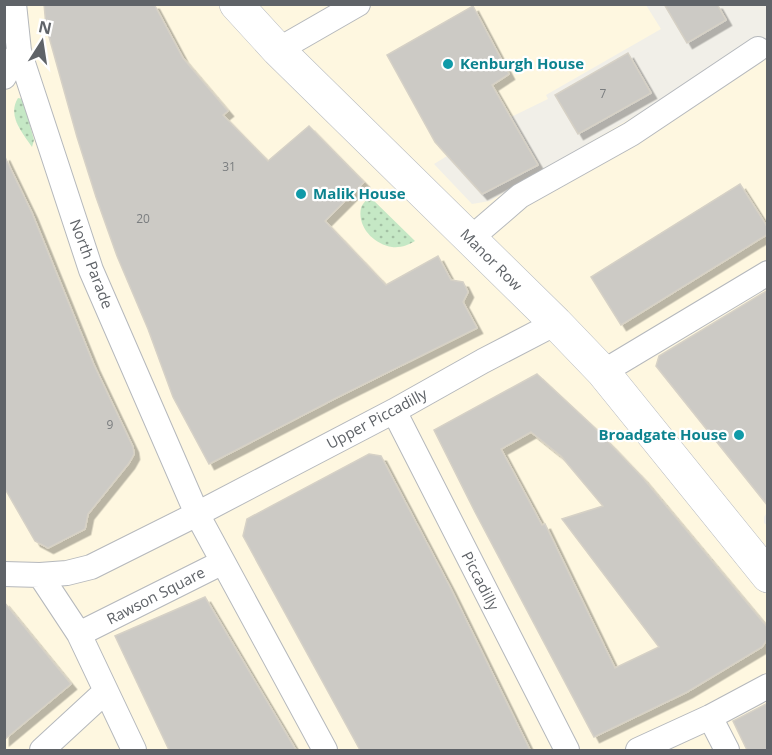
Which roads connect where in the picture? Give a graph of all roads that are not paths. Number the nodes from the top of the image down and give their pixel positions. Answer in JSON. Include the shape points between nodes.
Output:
{"nodes":[{"id":1,"x":14,"y":4,"type":"edge"},
{"id":2,"x":236,"y":4,"type":"edge"},
{"id":3,"x":358,"y":4,"type":"edge"},
{"id":4,"x":758,"y":49,"type":"dead end"},
{"id":5,"x":278,"y":50,"type":"junction"},
{"id":6,"x":19,"y":51,"type":"junction"},
{"id":7,"x":4,"y":77,"type":"edge"},
{"id":8,"x":470,"y":239,"type":"junction"},
{"id":9,"x":768,"y":273,"type":"edge"},
{"id":10,"x":556,"y":323,"type":"junction"},
{"id":11,"x":603,"y":372,"type":"junction"},
{"id":12,"x":394,"y":411,"type":"junction"},
{"id":13,"x":197,"y":514,"type":"junction"},
{"id":14,"x":223,"y":562,"type":"junction"},
{"id":15,"x":4,"y":574,"type":"edge"},
{"id":16,"x":40,"y":575,"type":"junction"},
{"id":17,"x":768,"y":576,"type":"edge"},
{"id":18,"x":79,"y":634,"type":"junction"},
{"id":19,"x":768,"y":686,"type":"edge"},
{"id":20,"x":106,"y":691,"type":"junction"},
{"id":21,"x":710,"y":717,"type":"junction"},
{"id":22,"x":42,"y":750,"type":"edge"},
{"id":23,"x":134,"y":750,"type":"edge"},
{"id":24,"x":325,"y":750,"type":"edge"},
{"id":25,"x":567,"y":750,"type":"edge"},
{"id":26,"x":638,"y":750,"type":"edge"},
{"id":27,"x":727,"y":750,"type":"edge"}],
"edges":[{"from":1,"to":6,"type":"street","name":"North Parade"},
{"from":2,"to":5,"type":"street","name":"Manor Row"},
{"from":3,"to":5,"type":"street"},
{"from":4,"to":8,"type":"street","via":[[631,134],[520,196]]},
{"from":5,"to":8,"type":"street","name":"Manor Row"},
{"from":6,"to":7,"type":"street"},
{"from":6,"to":13,"type":"street","name":"North Parade","via":[[91,270]]},
{"from":8,"to":10,"type":"street","name":"Manor Row"},
{"from":9,"to":11,"type":"street"},
{"from":10,"to":11,"type":"street","name":"Manor Row"},
{"from":10,"to":12,"type":"street","name":"Upper Piccadilly"},
{"from":11,"to":17,"type":"street","name":"Manor Row"},
{"from":12,"to":13,"type":"street","name":"Upper Piccadilly"},
{"from":12,"to":25,"type":"street","name":"Piccadilly"},
{"from":13,"to":14,"type":"street","name":"Rawson Square"},
{"from":13,"to":16,"type":"street","via":[[91,567]]},
{"from":14,"to":18,"type":"street","name":"Rawson Square"},
{"from":14,"to":24,"type":"street"},
{"from":15,"to":16,"type":"street"},
{"from":16,"to":18,"type":"street"},
{"from":18,"to":20,"type":"street"},
{"from":19,"to":21,"type":"street"},
{"from":20,"to":22,"type":"street"},
{"from":20,"to":23,"type":"street"},
{"from":21,"to":26,"type":"street"},
{"from":21,"to":27,"type":"street"}]}
